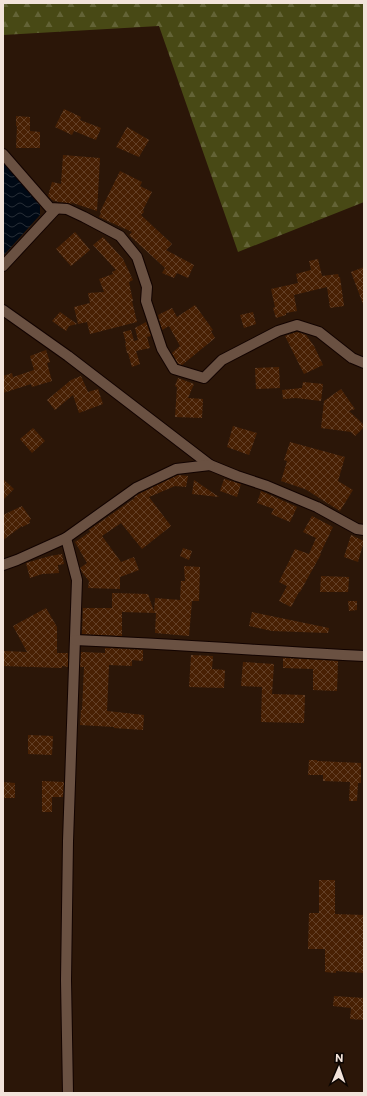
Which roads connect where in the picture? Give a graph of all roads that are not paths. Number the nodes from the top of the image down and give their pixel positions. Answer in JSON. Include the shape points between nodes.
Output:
{"nodes":[{"id":1,"x":3,"y":154,"type":"edge"},
{"id":2,"x":56,"y":208,"type":"junction"},
{"id":3,"x":3,"y":266,"type":"edge"},
{"id":4,"x":3,"y":310,"type":"edge"},
{"id":5,"x":364,"y":363,"type":"edge"},
{"id":6,"x":210,"y":465,"type":"junction"},
{"id":7,"x":364,"y":530,"type":"edge"},
{"id":8,"x":66,"y":538,"type":"junction"},
{"id":9,"x":3,"y":566,"type":"edge"},
{"id":10,"x":75,"y":640,"type":"junction"},
{"id":11,"x":364,"y":656,"type":"edge"},
{"id":12,"x":68,"y":1093,"type":"edge"}],
"edges":[{"from":1,"to":2,"type":"street","via":[[50,208]]},
{"from":2,"to":3,"type":"street"},
{"from":2,"to":5,"type":"street","via":[[84,217],[120,236],[137,257],[147,287],[146,301],[162,349],[174,369],[204,378],[222,360],[278,331],[297,325],[319,332],[352,358]]},
{"from":4,"to":6,"type":"street","via":[[68,356]]},
{"from":6,"to":7,"type":"street","via":[[317,507],[356,529]]},
{"from":6,"to":8,"type":"street","via":[[176,469],[136,488]]},
{"from":8,"to":9,"type":"street"},
{"from":8,"to":10,"type":"street","via":[[77,580]]},
{"from":10,"to":11,"type":"street"},
{"from":10,"to":12,"type":"street","via":[[68,841]]}]}
